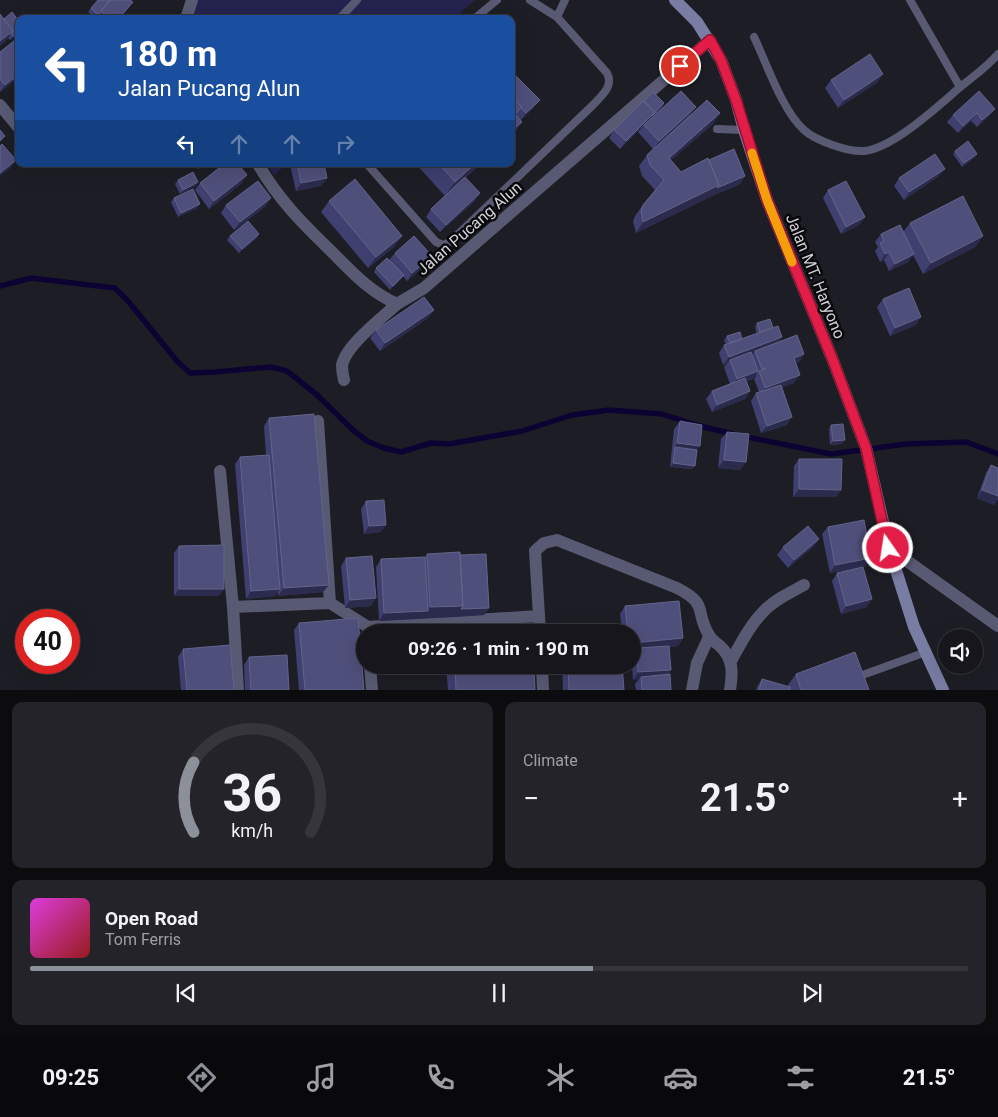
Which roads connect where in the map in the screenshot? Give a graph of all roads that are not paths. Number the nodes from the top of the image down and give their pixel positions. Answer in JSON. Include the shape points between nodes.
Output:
{"nodes":[{"id":1,"x":192,"y":0,"type":"edge"},
{"id":2,"x":357,"y":0,"type":"edge"},
{"id":3,"x":497,"y":0,"type":"edge"},
{"id":4,"x":530,"y":0,"type":"edge"},
{"id":5,"x":565,"y":0,"type":"edge"},
{"id":6,"x":675,"y":0,"type":"edge"},
{"id":7,"x":910,"y":0,"type":"edge"},
{"id":8,"x":187,"y":15,"type":"edge"},
{"id":9,"x":343,"y":15,"type":"edge"},
{"id":10,"x":479,"y":15,"type":"edge"},
{"id":11,"x":557,"y":17,"type":"junction"},
{"id":12,"x":754,"y":37,"type":"dead end"},
{"id":13,"x":710,"y":40,"type":"junction"},
{"id":14,"x":998,"y":54,"type":"edge"},
{"id":15,"x":960,"y":87,"type":"junction"},
{"id":16,"x":0,"y":105,"type":"edge"},
{"id":17,"x":15,"y":123,"type":"edge"},
{"id":18,"x":717,"y":129,"type":"edge"},
{"id":19,"x":744,"y":130,"type":"junction"},
{"id":20,"x":260,"y":167,"type":"edge"},
{"id":21,"x":370,"y":167,"type":"edge"},
{"id":22,"x":397,"y":304,"type":"junction"},
{"id":23,"x":344,"y":380,"type":"dead end"},
{"id":24,"x":318,"y":421,"type":"dead end"},
{"id":25,"x":220,"y":471,"type":"dead end"},
{"id":26,"x":888,"y":548,"type":"junction"},
{"id":27,"x":804,"y":585,"type":"dead end"},
{"id":28,"x":330,"y":603,"type":"junction"},
{"id":29,"x":233,"y":607,"type":"junction"},
{"id":30,"x":540,"y":616,"type":"junction"},
{"id":31,"x":360,"y":624,"type":"edge"},
{"id":32,"x":442,"y":624,"type":"edge"},
{"id":33,"x":540,"y":624,"type":"edge"},
{"id":34,"x":998,"y":626,"type":"edge"},
{"id":35,"x":709,"y":636,"type":"junction"},
{"id":36,"x":926,"y":652,"type":"junction"},
{"id":37,"x":731,"y":661,"type":"junction"},
{"id":38,"x":371,"y":674,"type":"edge"},
{"id":39,"x":543,"y":674,"type":"edge"},
{"id":40,"x":858,"y":677,"type":"edge"},
{"id":41,"x":238,"y":690,"type":"edge"},
{"id":42,"x":372,"y":690,"type":"edge"},
{"id":43,"x":544,"y":690,"type":"edge"},
{"id":44,"x":692,"y":690,"type":"edge"},
{"id":45,"x":730,"y":690,"type":"edge"},
{"id":46,"x":943,"y":690,"type":"edge"}],
"edges":[{"from":1,"to":8,"type":"street"},
{"from":2,"to":9,"type":"lane"},
{"from":3,"to":10,"type":"lane"},
{"from":4,"to":11,"type":"lane"},
{"from":5,"to":11,"type":"lane"},
{"from":6,"to":13,"type":"street","name":"Jalan MT. Haryono"},
{"from":7,"to":15,"type":"lane"},
{"from":11,"to":21,"type":"lane","via":[[607,73],[607,90],[450,242],[443,245],[436,242]]},
{"from":12,"to":15,"type":"lane","via":[[791,113],[804,130],[832,145],[864,151],[874,148],[910,128]]},
{"from":13,"to":19,"type":"street","name":"Jalan MT. Haryono","via":[[721,60]]},
{"from":13,"to":22,"type":"street","name":"Jalan Pucang Alun","via":[[424,288]]},
{"from":14,"to":15,"type":"lane","via":[[987,67]]},
{"from":16,"to":17,"type":"street"},
{"from":18,"to":19,"type":"lane"},
{"from":19,"to":26,"type":"street","name":"Jalan MT. Haryono","via":[[767,200],[866,448]]},
{"from":20,"to":22,"type":"street","via":[[293,214],[368,288]]},
{"from":22,"to":23,"type":"street","name":"Jalan Pucang Alun","via":[[347,354],[342,365]]},
{"from":24,"to":28,"type":"street"},
{"from":25,"to":29,"type":"street"},
{"from":26,"to":34,"type":"street"},
{"from":26,"to":36,"type":"street","name":"Jalan MT. Haryono","via":[[914,627]]},
{"from":27,"to":37,"type":"street","via":[[764,610]]},
{"from":28,"to":29,"type":"street"},
{"from":28,"to":31,"type":"street"},
{"from":29,"to":41,"type":"street"},
{"from":30,"to":32,"type":"street"},
{"from":30,"to":33,"type":"street"},
{"from":30,"to":35,"type":"street","via":[[535,551],[544,542],[557,540],[689,595],[698,603]]},
{"from":35,"to":37,"type":"street"},
{"from":35,"to":44,"type":"street","via":[[697,664]]},
{"from":36,"to":40,"type":"lane"},
{"from":36,"to":46,"type":"street","name":"Jalan MT. Haryono"},
{"from":37,"to":45,"type":"street"},
{"from":38,"to":42,"type":"street"},
{"from":39,"to":43,"type":"street"}]}
